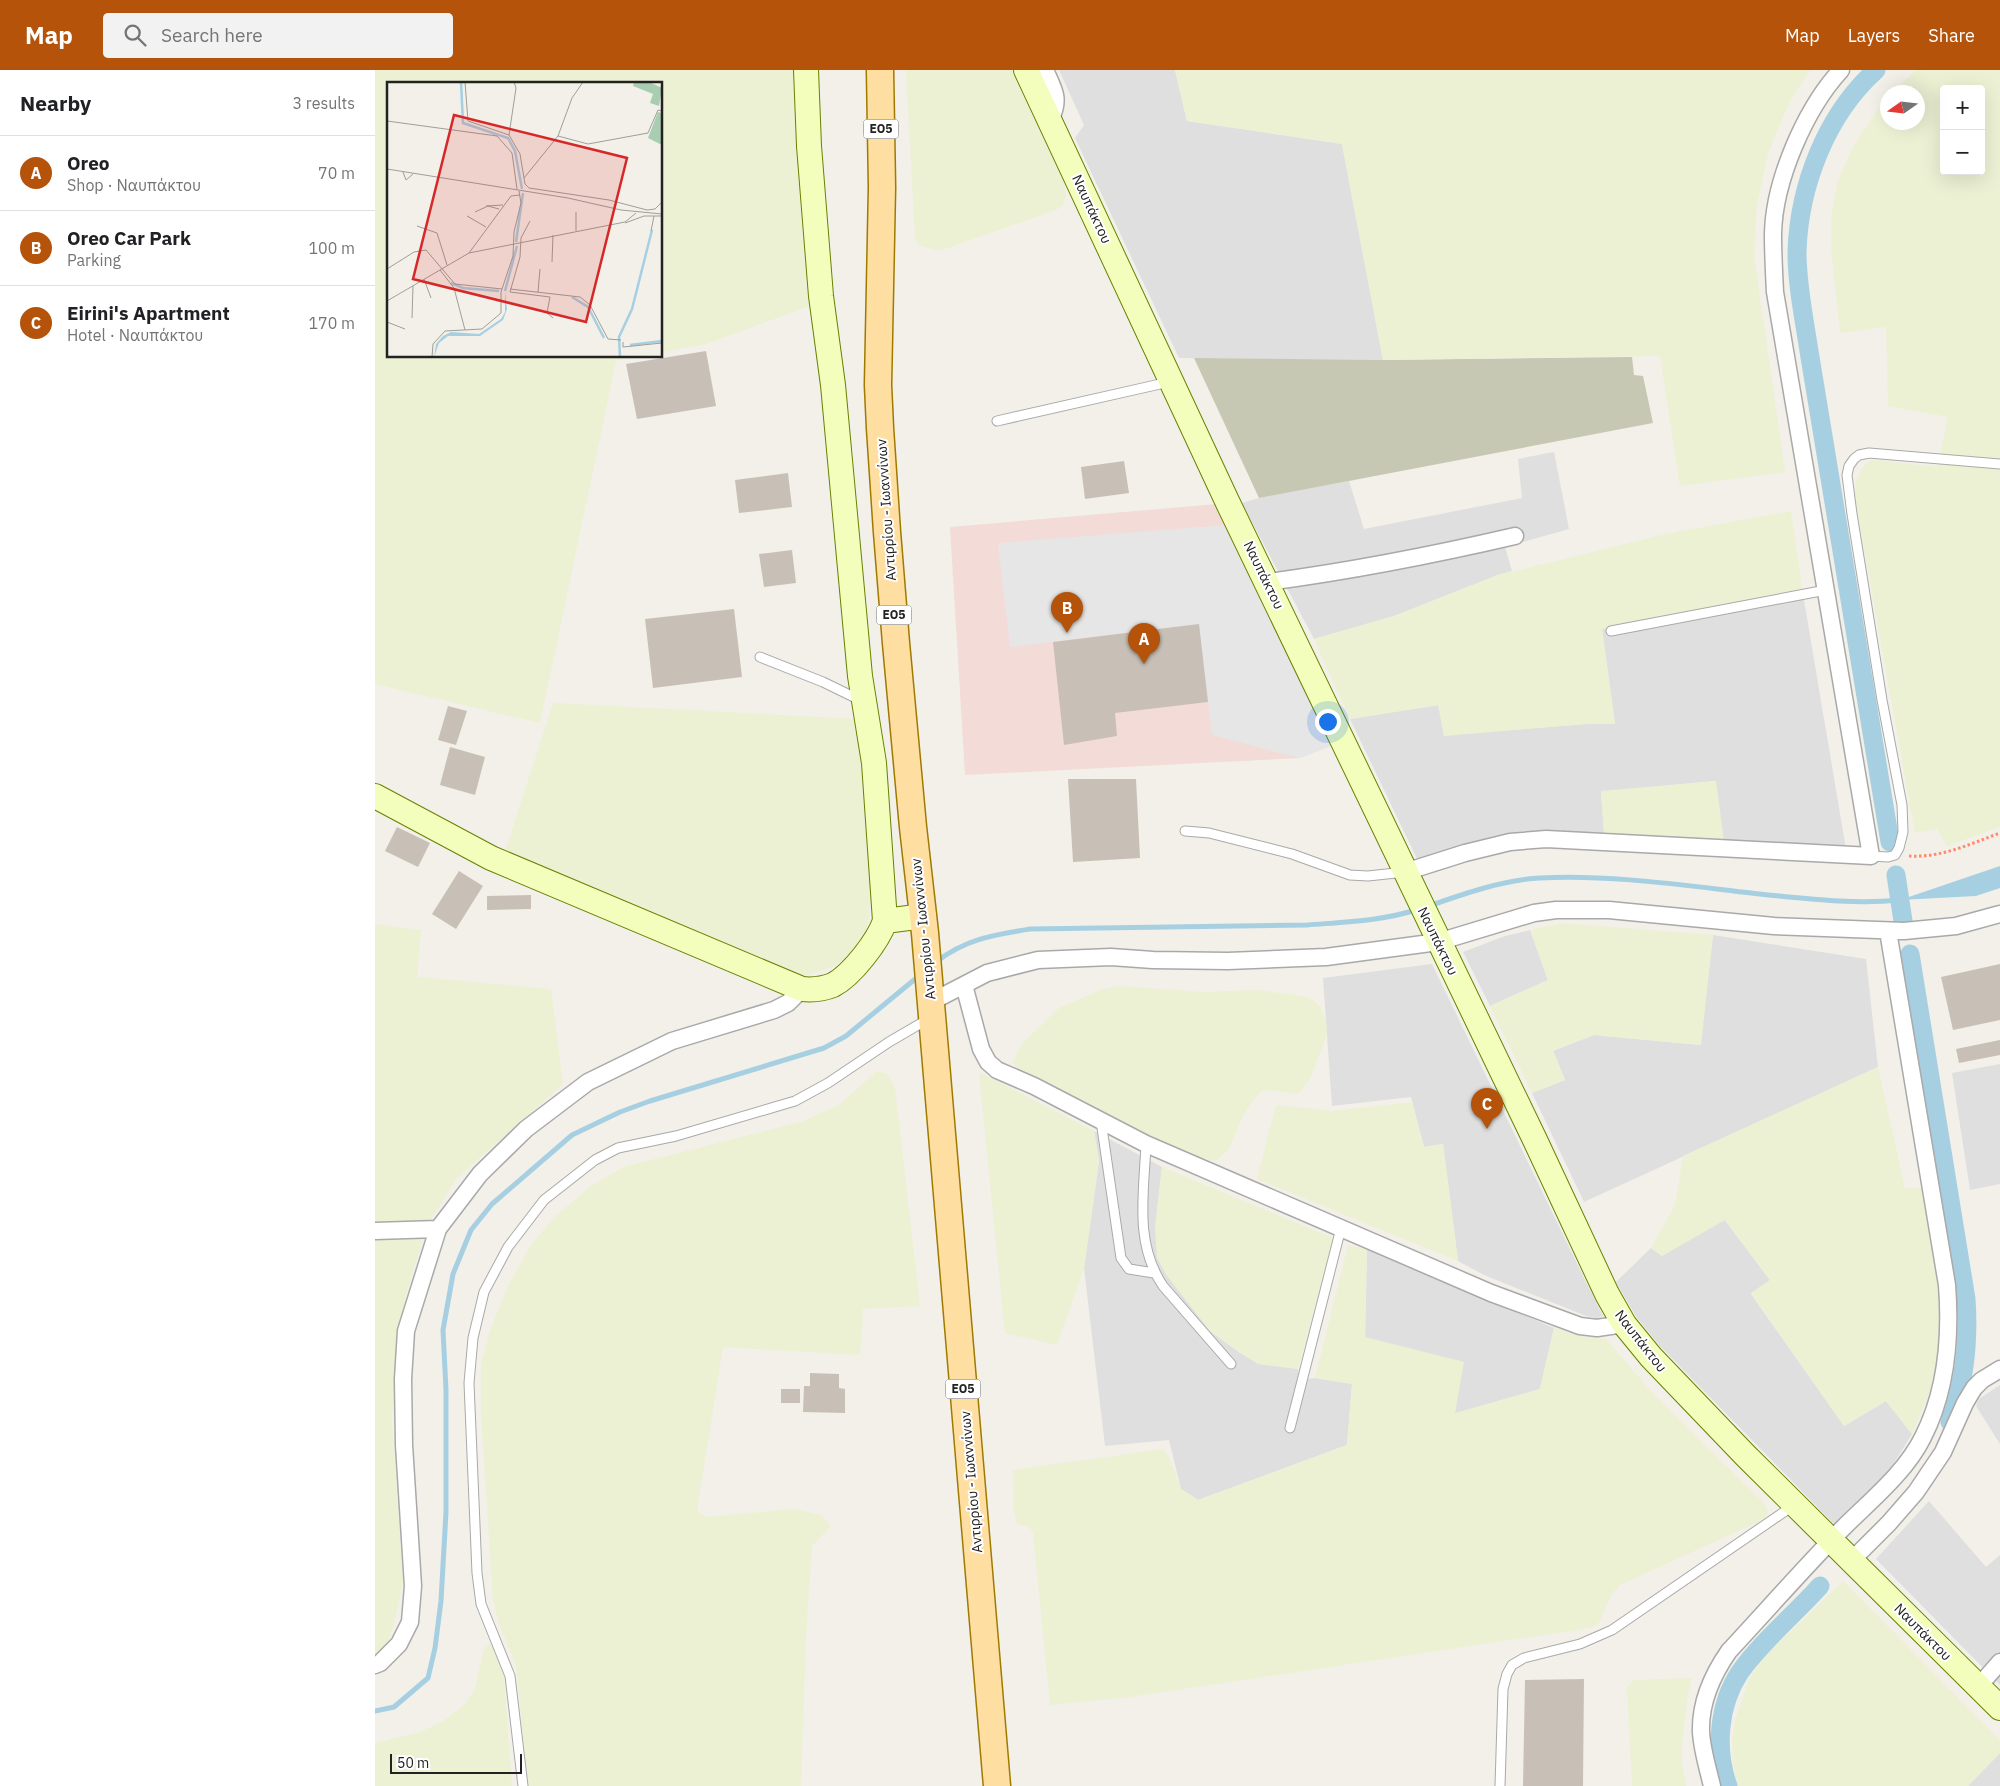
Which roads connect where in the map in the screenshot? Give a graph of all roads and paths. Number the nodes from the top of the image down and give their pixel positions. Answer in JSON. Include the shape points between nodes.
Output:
{"nodes":[{"id":1,"x":806,"y":70,"type":"edge"},
{"id":2,"x":880,"y":70,"type":"edge"},
{"id":3,"x":1026,"y":70,"type":"edge"},
{"id":4,"x":1045,"y":70,"type":"edge"},
{"id":5,"x":1841,"y":70,"type":"edge"},
{"id":6,"x":1050,"y":120,"type":"junction"},
{"id":7,"x":1172,"y":381,"type":"junction"},
{"id":8,"x":997,"y":421,"type":"dead end"},
{"id":9,"x":2000,"y":464,"type":"edge"},
{"id":10,"x":1515,"y":536,"type":"dead end"},
{"id":11,"x":1268,"y":582,"type":"junction"},
{"id":12,"x":1826,"y":590,"type":"junction"},
{"id":13,"x":1611,"y":631,"type":"dead end"},
{"id":14,"x":761,"y":657,"type":"dead end"},
{"id":15,"x":865,"y":702,"type":"junction"},
{"id":16,"x":375,"y":796,"type":"edge"},
{"id":17,"x":1185,"y":831,"type":"dead end"},
{"id":18,"x":2000,"y":833,"type":"edge"},
{"id":19,"x":1895,"y":855,"type":"junction"},
{"id":20,"x":1871,"y":856,"type":"junction"},
{"id":21,"x":1405,"y":872,"type":"junction"},
{"id":22,"x":2000,"y":914,"type":"edge"},
{"id":23,"x":885,"y":921,"type":"junction"},
{"id":24,"x":924,"y":924,"type":"junction"},
{"id":25,"x":1888,"y":931,"type":"junction"},
{"id":26,"x":1435,"y":936,"type":"junction"},
{"id":27,"x":964,"y":984,"type":"junction"},
{"id":28,"x":802,"y":989,"type":"junction"},
{"id":29,"x":931,"y":1003,"type":"junction"},
{"id":30,"x":1101,"y":1121,"type":"junction"},
{"id":31,"x":1146,"y":1144,"type":"junction"},
{"id":32,"x":438,"y":1228,"type":"junction"},
{"id":33,"x":1341,"y":1228,"type":"junction"},
{"id":34,"x":375,"y":1231,"type":"edge"},
{"id":35,"x":1154,"y":1273,"type":"junction"},
{"id":36,"x":1624,"y":1324,"type":"junction"},
{"id":37,"x":1231,"y":1364,"type":"dead end"},
{"id":38,"x":2000,"y":1369,"type":"edge"},
{"id":39,"x":1290,"y":1428,"type":"dead end"},
{"id":40,"x":1794,"y":1504,"type":"junction"},
{"id":41,"x":1831,"y":1541,"type":"junction"},
{"id":42,"x":1852,"y":1560,"type":"junction"},
{"id":43,"x":2000,"y":1662,"type":"edge"},
{"id":44,"x":375,"y":1664,"type":"edge"},
{"id":45,"x":1978,"y":1687,"type":"junction"},
{"id":46,"x":2000,"y":1708,"type":"edge"},
{"id":47,"x":523,"y":1786,"type":"edge"},
{"id":48,"x":997,"y":1786,"type":"edge"},
{"id":49,"x":1500,"y":1786,"type":"edge"},
{"id":50,"x":1712,"y":1786,"type":"edge"}],
"edges":[{"from":1,"to":15,"type":"main road","via":[[821,296]]},
{"from":2,"to":24,"type":"main road","name":"Αντιρρίου - Ιωαννίνων","number":"ΕΟ5","via":[[880,428],[896,643]]},
{"from":3,"to":6,"type":"main road","name":"Ναυπάκτου"},
{"from":4,"to":6,"type":"street","via":[[1057,99]]},
{"from":5,"to":12,"type":"street","via":[[1809,115],[1793,150],[1779,192],[1773,233],[1775,292]]},
{"from":6,"to":7,"type":"main road","name":"Ναυπάκτου"},
{"from":7,"to":8,"type":"lane"},
{"from":7,"to":11,"type":"main road","name":"Ναυπάκτου"},
{"from":9,"to":19,"type":"lane","via":[[1869,453],[1859,455],[1849,466],[1847,475],[1853,524],[1902,805],[1903,832]]},
{"from":10,"to":11,"type":"street","via":[[1335,573]]},
{"from":11,"to":21,"type":"main road","name":"Ναυπάκτου"},
{"from":12,"to":13,"type":"lane"},
{"from":12,"to":20,"type":"street"},
{"from":14,"to":15,"type":"lane"},
{"from":15,"to":23,"type":"main road","via":[[874,763]]},
{"from":16,"to":28,"type":"main road","via":[[491,858]]},
{"from":17,"to":21,"type":"lane","via":[[1292,854],[1350,875]]},
{"from":18,"to":19,"type":"path","via":[[1927,857]]},
{"from":19,"to":20,"type":"lane"},
{"from":20,"to":21,"type":"street","via":[[1546,839],[1510,842]]},
{"from":21,"to":26,"type":"main road","name":"Ναυπάκτου"},
{"from":22,"to":25,"type":"street","via":[[1942,928]]},
{"from":23,"to":24,"type":"main road"},
{"from":23,"to":28,"type":"main road","via":[[875,942],[840,980],[825,987]]},
{"from":24,"to":29,"type":"main road","name":"Αντιρρίου - Ιωαννίνων","number":"ΕΟ5"},
{"from":25,"to":26,"type":"street","via":[[1773,926],[1580,909],[1534,913]]},
{"from":25,"to":41,"type":"street","via":[[1941,1243],[1950,1322],[1943,1380],[1923,1438],[1891,1480]]},
{"from":26,"to":27,"type":"street","via":[[1326,957],[1228,961],[1111,957],[1038,960],[987,973]]},
{"from":26,"to":36,"type":"main road","name":"Ναυπάκτου"},
{"from":27,"to":29,"type":"street"},
{"from":27,"to":30,"type":"street","via":[[981,1049],[990,1064]]},
{"from":28,"to":32,"type":"street","via":[[788,1003],[774,1010],[671,1041],[588,1082],[526,1129],[480,1174]]},
{"from":29,"to":47,"type":"lane","via":[[889,1042],[795,1101],[676,1136],[618,1148],[595,1160],[544,1200],[508,1247],[485,1292],[473,1338],[469,1383],[481,1604],[510,1676]]},
{"from":29,"to":48,"type":"main road","name":"Αντιρρίου - Ιωαννίνων","number":"ΕΟ5"},
{"from":30,"to":31,"type":"street"},
{"from":30,"to":35,"type":"lane","via":[[1121,1258],[1129,1269]]},
{"from":31,"to":33,"type":"street"},
{"from":31,"to":35,"type":"lane","via":[[1143,1225],[1146,1252]]},
{"from":32,"to":34,"type":"street"},
{"from":32,"to":44,"type":"street","via":[[406,1331],[403,1407],[413,1586],[410,1622],[399,1644]]},
{"from":33,"to":36,"type":"street","via":[[1491,1293],[1580,1326],[1597,1328]]},
{"from":33,"to":39,"type":"lane"},
{"from":35,"to":37,"type":"lane"},
{"from":36,"to":40,"type":"main road","name":"Ναυπάκτου","via":[[1669,1377]]},
{"from":38,"to":42,"type":"street","via":[[1974,1388],[1943,1452],[1916,1492]]},
{"from":40,"to":41,"type":"main road","name":"Ναυπάκτου"},
{"from":40,"to":49,"type":"lane","via":[[1612,1630],[1580,1644],[1524,1658],[1513,1665],[1503,1690]]},
{"from":41,"to":42,"type":"main road","name":"Ναυπάκτου"},
{"from":41,"to":50,"type":"street","via":[[1729,1651],[1719,1666],[1707,1696],[1701,1732]]},
{"from":42,"to":45,"type":"main road","name":"Ναυπάκτου"},
{"from":43,"to":45,"type":"street"},
{"from":45,"to":46,"type":"main road","name":"Ναυπάκτου"}]}
